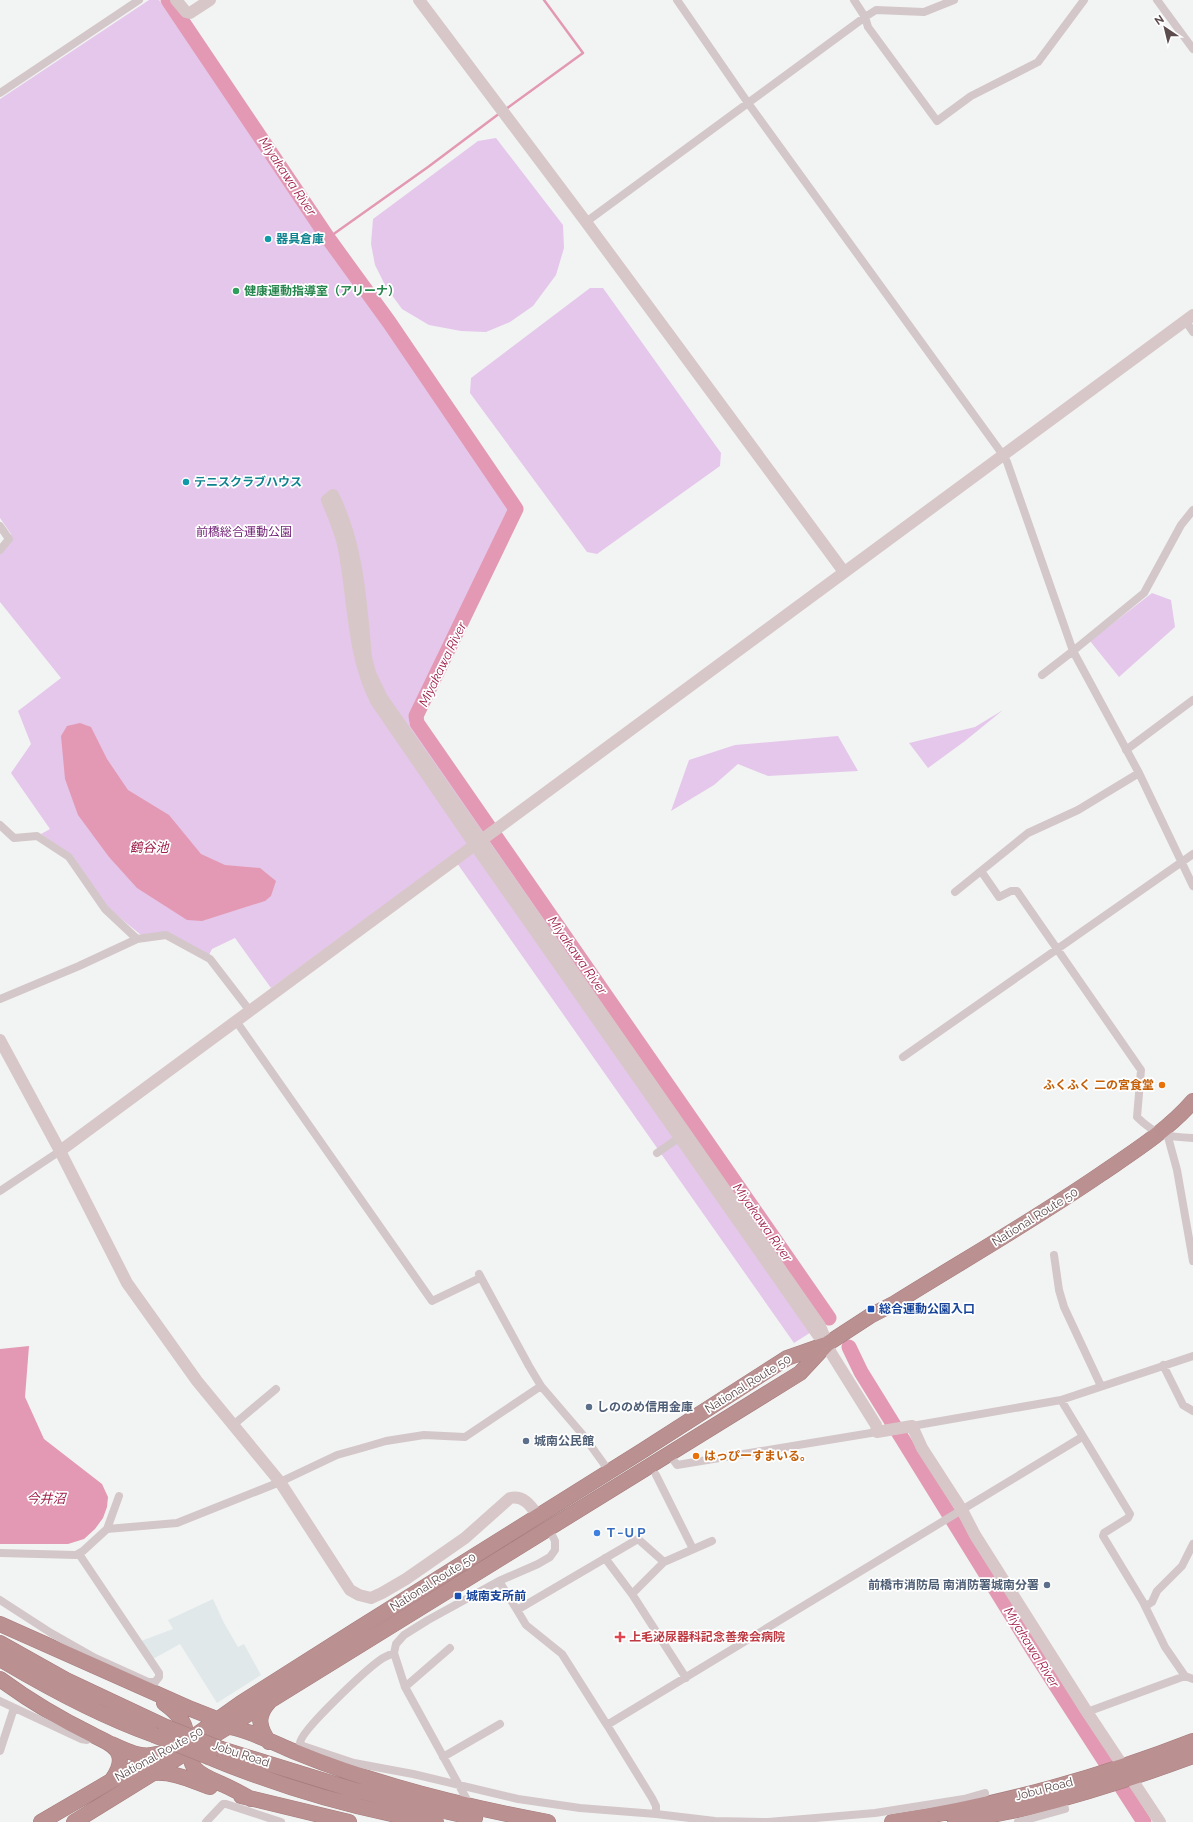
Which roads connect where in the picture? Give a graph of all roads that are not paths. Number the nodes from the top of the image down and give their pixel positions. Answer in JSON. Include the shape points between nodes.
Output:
{"nodes":[{"id":1,"x":139,"y":0,"type":"edge"},
{"id":2,"x":176,"y":0,"type":"edge"},
{"id":3,"x":210,"y":0,"type":"edge"},
{"id":4,"x":418,"y":0,"type":"edge"},
{"id":5,"x":677,"y":0,"type":"edge"},
{"id":6,"x":854,"y":0,"type":"edge"},
{"id":7,"x":954,"y":0,"type":"edge"},
{"id":8,"x":1084,"y":0,"type":"edge"},
{"id":9,"x":1157,"y":0,"type":"edge"},
{"id":10,"x":865,"y":16,"type":"junction"},
{"id":11,"x":1193,"y":49,"type":"edge"},
{"id":12,"x":0,"y":93,"type":"edge"},
{"id":13,"x":748,"y":104,"type":"junction"},
{"id":14,"x":586,"y":222,"type":"junction"},
{"id":15,"x":1189,"y":318,"type":"edge"},
{"id":16,"x":1193,"y":332,"type":"edge"},
{"id":17,"x":1003,"y":454,"type":"junction"},
{"id":18,"x":1193,"y":510,"type":"edge"},
{"id":19,"x":0,"y":526,"type":"edge"},
{"id":20,"x":0,"y":550,"type":"edge"},
{"id":21,"x":844,"y":572,"type":"junction"},
{"id":22,"x":1073,"y":651,"type":"junction"},
{"id":23,"x":1042,"y":675,"type":"dead end"},
{"id":24,"x":1193,"y":700,"type":"edge"},
{"id":25,"x":1126,"y":750,"type":"junction"},
{"id":26,"x":1138,"y":773,"type":"junction"},
{"id":27,"x":0,"y":825,"type":"edge"},
{"id":28,"x":3,"y":834,"type":"edge"},
{"id":29,"x":481,"y":841,"type":"junction"},
{"id":30,"x":1193,"y":854,"type":"edge"},
{"id":31,"x":1182,"y":863,"type":"junction"},
{"id":32,"x":981,"y":871,"type":"junction"},
{"id":33,"x":1193,"y":886,"type":"edge"},
{"id":34,"x":955,"y":892,"type":"dead end"},
{"id":35,"x":137,"y":939,"type":"junction"},
{"id":36,"x":1057,"y":950,"type":"junction"},
{"id":37,"x":0,"y":999,"type":"edge"},
{"id":38,"x":250,"y":1011,"type":"junction"},
{"id":39,"x":236,"y":1021,"type":"junction"},
{"id":40,"x":0,"y":1040,"type":"edge"},
{"id":41,"x":904,"y":1058,"type":"dead end"},
{"id":42,"x":1193,"y":1101,"type":"edge"},
{"id":43,"x":1164,"y":1135,"type":"junction"},
{"id":44,"x":683,"y":1136,"type":"junction"},
{"id":45,"x":1193,"y":1138,"type":"edge"},
{"id":46,"x":60,"y":1151,"type":"junction"},
{"id":47,"x":658,"y":1153,"type":"dead end"},
{"id":48,"x":0,"y":1191,"type":"edge"},
{"id":49,"x":1054,"y":1255,"type":"dead end"},
{"id":50,"x":1193,"y":1261,"type":"edge"},
{"id":51,"x":827,"y":1344,"type":"junction"},
{"id":52,"x":1193,"y":1356,"type":"edge"},
{"id":53,"x":1163,"y":1365,"type":"junction"},
{"id":54,"x":541,"y":1386,"type":"junction"},
{"id":55,"x":1101,"y":1386,"type":"junction"},
{"id":56,"x":276,"y":1389,"type":"dead end"},
{"id":57,"x":1061,"y":1400,"type":"junction"},
{"id":58,"x":1193,"y":1410,"type":"edge"},
{"id":59,"x":232,"y":1426,"type":"junction"},
{"id":60,"x":908,"y":1427,"type":"junction"},
{"id":61,"x":881,"y":1431,"type":"junction"},
{"id":62,"x":1082,"y":1438,"type":"junction"},
{"id":63,"x":669,"y":1454,"type":"junction"},
{"id":64,"x":609,"y":1471,"type":"junction"},
{"id":65,"x":656,"y":1475,"type":"dead end"},
{"id":66,"x":280,"y":1482,"type":"junction"},
{"id":67,"x":119,"y":1496,"type":"dead end"},
{"id":68,"x":960,"y":1512,"type":"junction"},
{"id":69,"x":538,"y":1516,"type":"junction"},
{"id":70,"x":107,"y":1529,"type":"junction"},
{"id":71,"x":549,"y":1529,"type":"junction"},
{"id":72,"x":712,"y":1541,"type":"dead end"},
{"id":73,"x":1193,"y":1544,"type":"edge"},
{"id":74,"x":693,"y":1549,"type":"junction"},
{"id":75,"x":0,"y":1553,"type":"edge"},
{"id":76,"x":79,"y":1554,"type":"junction"},
{"id":77,"x":605,"y":1558,"type":"junction"},
{"id":78,"x":664,"y":1562,"type":"junction"},
{"id":79,"x":499,"y":1581,"type":"junction"},
{"id":80,"x":632,"y":1594,"type":"junction"},
{"id":81,"x":0,"y":1600,"type":"edge"},
{"id":82,"x":1146,"y":1606,"type":"junction"},
{"id":83,"x":517,"y":1610,"type":"junction"},
{"id":84,"x":0,"y":1624,"type":"edge"},
{"id":85,"x":0,"y":1643,"type":"edge"},
{"id":86,"x":450,"y":1648,"type":"dead end"},
{"id":87,"x":394,"y":1653,"type":"junction"},
{"id":88,"x":0,"y":1659,"type":"edge"},
{"id":89,"x":105,"y":1667,"type":"junction"},
{"id":90,"x":686,"y":1678,"type":"junction"},
{"id":91,"x":1189,"y":1678,"type":"edge"},
{"id":92,"x":0,"y":1679,"type":"edge"},
{"id":93,"x":139,"y":1686,"type":"junction"},
{"id":94,"x":405,"y":1687,"type":"junction"},
{"id":95,"x":273,"y":1699,"type":"junction"},
{"id":96,"x":0,"y":1701,"type":"edge"},
{"id":97,"x":14,"y":1708,"type":"junction"},
{"id":98,"x":1086,"y":1712,"type":"junction"},
{"id":99,"x":224,"y":1723,"type":"junction"},
{"id":100,"x":500,"y":1724,"type":"dead end"},
{"id":101,"x":607,"y":1725,"type":"junction"},
{"id":102,"x":160,"y":1731,"type":"junction"},
{"id":103,"x":92,"y":1734,"type":"junction"},
{"id":104,"x":1193,"y":1741,"type":"edge"},
{"id":105,"x":269,"y":1742,"type":"junction"},
{"id":106,"x":111,"y":1744,"type":"junction"},
{"id":107,"x":184,"y":1747,"type":"junction"},
{"id":108,"x":0,"y":1751,"type":"edge"},
{"id":109,"x":215,"y":1753,"type":"junction"},
{"id":110,"x":1193,"y":1756,"type":"edge"},
{"id":111,"x":443,"y":1757,"type":"junction"},
{"id":112,"x":153,"y":1773,"type":"junction"},
{"id":113,"x":1124,"y":1773,"type":"junction"},
{"id":114,"x":1106,"y":1779,"type":"junction"},
{"id":115,"x":111,"y":1781,"type":"junction"},
{"id":116,"x":460,"y":1786,"type":"junction"},
{"id":117,"x":985,"y":1793,"type":"dead end"},
{"id":118,"x":466,"y":1798,"type":"dead end"},
{"id":119,"x":251,"y":1799,"type":"junction"},
{"id":120,"x":1062,"y":1799,"type":"junction"},
{"id":121,"x":965,"y":1804,"type":"junction"},
{"id":122,"x":656,"y":1814,"type":"junction"},
{"id":123,"x":41,"y":1822,"type":"edge"},
{"id":124,"x":74,"y":1822,"type":"edge"},
{"id":125,"x":206,"y":1822,"type":"edge"},
{"id":126,"x":281,"y":1822,"type":"edge"},
{"id":127,"x":349,"y":1822,"type":"edge"},
{"id":128,"x":436,"y":1822,"type":"edge"},
{"id":129,"x":498,"y":1822,"type":"edge"},
{"id":130,"x":548,"y":1822,"type":"edge"},
{"id":131,"x":892,"y":1822,"type":"edge"},
{"id":132,"x":955,"y":1822,"type":"edge"},
{"id":133,"x":1018,"y":1822,"type":"edge"},
{"id":134,"x":1160,"y":1822,"type":"edge"}],
"edges":[{"from":1,"to":12,"type":"street"},
{"from":2,"to":3,"type":"street","via":[[190,13]]},
{"from":4,"to":14,"type":"street"},
{"from":5,"to":13,"type":"street"},
{"from":6,"to":10,"type":"street"},
{"from":7,"to":10,"type":"street","via":[[924,12],[876,10]]},
{"from":8,"to":10,"type":"street","via":[[1038,62],[971,96],[937,121],[868,27]]},
{"from":9,"to":11,"type":"street"},
{"from":10,"to":13,"type":"street"},
{"from":13,"to":14,"type":"street"},
{"from":13,"to":17,"type":"street"},
{"from":14,"to":21,"type":"street"},
{"from":15,"to":16,"type":"street"},
{"from":15,"to":17,"type":"street"},
{"from":17,"to":21,"type":"street"},
{"from":17,"to":22,"type":"street"},
{"from":18,"to":22,"type":"street","via":[[1181,525],[1144,593]]},
{"from":19,"to":20,"type":"street","via":[[9,539]]},
{"from":21,"to":29,"type":"street"},
{"from":22,"to":23,"type":"street"},
{"from":22,"to":25,"type":"street"},
{"from":24,"to":25,"type":"street"},
{"from":25,"to":26,"type":"street"},
{"from":26,"to":31,"type":"street"},
{"from":26,"to":32,"type":"street","via":[[1078,810],[1028,834]]},
{"from":27,"to":28,"type":"street"},
{"from":28,"to":35,"type":"street","via":[[14,838],[37,836],[69,857],[106,909]]},
{"from":29,"to":29,"type":"street","via":[[381,709],[368,685],[360,658],[344,547],[326,500],[333,495],[353,545],[370,673],[390,710]]},
{"from":29,"to":38,"type":"street"},
{"from":29,"to":44,"type":"street"},
{"from":30,"to":31,"type":"street"},
{"from":31,"to":33,"type":"street"},
{"from":31,"to":36,"type":"street"},
{"from":32,"to":34,"type":"street"},
{"from":32,"to":36,"type":"street","via":[[998,896],[1016,891]]},
{"from":35,"to":37,"type":"street"},
{"from":35,"to":38,"type":"street","via":[[166,935],[210,960]]},
{"from":36,"to":41,"type":"street"},
{"from":36,"to":43,"type":"street","via":[[1141,1070],[1137,1117]]},
{"from":38,"to":39,"type":"street"},
{"from":39,"to":46,"type":"street"},
{"from":39,"to":54,"type":"street","via":[[432,1301],[480,1276]]},
{"from":40,"to":46,"type":"street"},
{"from":42,"to":43,"type":"highway","name":"National Route 50"},
{"from":43,"to":45,"type":"street"},
{"from":43,"to":50,"type":"street","via":[[1178,1170]]},
{"from":43,"to":51,"type":"highway","name":"National Route 50"},
{"from":44,"to":47,"type":"street"},
{"from":44,"to":51,"type":"street","via":[[820,1326]]},
{"from":46,"to":48,"type":"street"},
{"from":46,"to":59,"type":"street","via":[[127,1283],[197,1382]]},
{"from":49,"to":55,"type":"street","via":[[1064,1307]]},
{"from":51,"to":61,"type":"street"},
{"from":51,"to":63,"type":"highway","name":"National Route 50","via":[[800,1373]]},
{"from":51,"to":64,"type":"highway","name":"National Route 50","via":[[787,1358]]},
{"from":52,"to":53,"type":"street"},
{"from":53,"to":55,"type":"street"},
{"from":53,"to":58,"type":"street","via":[[1183,1405]]},
{"from":54,"to":64,"type":"street","via":[[583,1435]]},
{"from":54,"to":66,"type":"street","via":[[465,1437],[424,1435],[386,1441],[337,1455]]},
{"from":55,"to":57,"type":"street"},
{"from":56,"to":59,"type":"street"},
{"from":57,"to":60,"type":"street"},
{"from":57,"to":62,"type":"street"},
{"from":59,"to":66,"type":"street"},
{"from":60,"to":61,"type":"street"},
{"from":60,"to":68,"type":"street"},
{"from":61,"to":63,"type":"street","via":[[677,1465]]},
{"from":62,"to":68,"type":"street"},
{"from":62,"to":82,"type":"street","via":[[1130,1514],[1103,1536]]},
{"from":63,"to":71,"type":"highway","name":"National Route 50"},
{"from":64,"to":69,"type":"highway","name":"National Route 50"},
{"from":65,"to":74,"type":"street"},
{"from":66,"to":69,"type":"street","via":[[350,1590],[371,1598],[406,1579],[465,1538],[510,1498],[522,1499],[529,1503]]},
{"from":66,"to":70,"type":"street","via":[[177,1524]]},
{"from":67,"to":70,"type":"street"},
{"from":68,"to":90,"type":"street"},
{"from":68,"to":98,"type":"street"},
{"from":69,"to":99,"type":"highway","name":"National Route 50","via":[[248,1699]]},
{"from":70,"to":76,"type":"street"},
{"from":71,"to":79,"type":"street","via":[[555,1541],[555,1550],[550,1557]]},
{"from":71,"to":95,"type":"highway","name":"National Route 50"},
{"from":72,"to":74,"type":"street"},
{"from":73,"to":82,"type":"street","via":[[1182,1566]]},
{"from":74,"to":78,"type":"street"},
{"from":75,"to":76,"type":"street"},
{"from":76,"to":89,"type":"street","via":[[159,1673],[159,1677],[155,1682],[148,1682]]},
{"from":77,"to":78,"type":"street","via":[[638,1539]]},
{"from":77,"to":80,"type":"street"},
{"from":77,"to":83,"type":"street"},
{"from":78,"to":80,"type":"street"},
{"from":79,"to":83,"type":"street"},
{"from":79,"to":87,"type":"street","via":[[404,1635],[396,1644]]},
{"from":80,"to":90,"type":"street"},
{"from":81,"to":89,"type":"street"},
{"from":82,"to":91,"type":"street","via":[[1163,1644]]},
{"from":83,"to":101,"type":"street","via":[[526,1625],[562,1654]]},
{"from":84,"to":89,"type":"highway"},
{"from":85,"to":102,"type":"highway","name":"Jobu Road"},
{"from":86,"to":94,"type":"street"},
{"from":87,"to":94,"type":"street"},
{"from":87,"to":116,"type":"street","via":[[380,1660],[314,1720],[301,1739],[301,1744],[345,1761]]},
{"from":88,"to":102,"type":"highway","name":"Jobu Road","via":[[32,1678],[132,1727]]},
{"from":89,"to":93,"type":"highway"},
{"from":90,"to":101,"type":"street"},
{"from":91,"to":98,"type":"street"},
{"from":92,"to":103,"type":"highway","via":[[41,1707]]},
{"from":93,"to":99,"type":"highway"},
{"from":93,"to":107,"type":"highway","via":[[180,1716],[185,1729]]},
{"from":94,"to":111,"type":"street"},
{"from":95,"to":99,"type":"highway","name":"National Route 50"},
{"from":95,"to":105,"type":"highway","via":[[263,1710],[259,1722]]},
{"from":96,"to":97,"type":"street"},
{"from":97,"to":103,"type":"street","via":[[81,1739],[87,1740]]},
{"from":97,"to":108,"type":"street"},
{"from":98,"to":113,"type":"street"},
{"from":99,"to":105,"type":"highway"},
{"from":99,"to":107,"type":"highway","name":"National Route 50"},
{"from":100,"to":111,"type":"street"},
{"from":101,"to":122,"type":"street","via":[[652,1798]]},
{"from":102,"to":109,"type":"highway","name":"Jobu Road","bridge":true},
{"from":103,"to":106,"type":"highway"},
{"from":104,"to":113,"type":"highway","name":"Jobu Road"},
{"from":105,"to":130,"type":"highway","via":[[387,1784],[484,1810]]},
{"from":106,"to":107,"type":"highway","via":[[135,1754],[149,1756]]},
{"from":106,"to":115,"type":"highway","via":[[120,1755],[120,1760]]},
{"from":107,"to":112,"type":"highway","name":"National Route 50"},
{"from":107,"to":115,"type":"highway","name":"National Route 50"},
{"from":107,"to":119,"type":"highway","via":[[198,1773]]},
{"from":109,"to":128,"type":"highway","name":"Jobu Road","via":[[278,1783],[321,1797]]},
{"from":109,"to":129,"type":"highway","name":"Jobu Road","via":[[436,1810]]},
{"from":110,"to":113,"type":"highway","name":"Jobu Road"},
{"from":111,"to":116,"type":"street"},
{"from":112,"to":119,"type":"highway","via":[[175,1775]]},
{"from":112,"to":124,"type":"highway","name":"National Route 50"},
{"from":113,"to":114,"type":"highway","name":"Jobu Road"},
{"from":113,"to":134,"type":"street"},
{"from":114,"to":120,"type":"highway","name":"Jobu Road"},
{"from":114,"to":121,"type":"highway","name":"Jobu Road"},
{"from":115,"to":123,"type":"highway","name":"National Route 50"},
{"from":116,"to":118,"type":"street"},
{"from":116,"to":122,"type":"street","via":[[518,1799],[580,1808]]},
{"from":117,"to":121,"type":"street"},
{"from":119,"to":127,"type":"highway"},
{"from":120,"to":132,"type":"highway","name":"Jobu Road"},
{"from":120,"to":133,"type":"street","via":[[1065,1808]]},
{"from":121,"to":122,"type":"street","via":[[800,1820],[731,1822]]},
{"from":121,"to":131,"type":"highway","name":"Jobu Road"},
{"from":125,"to":126,"type":"street","via":[[223,1804]]}]}
